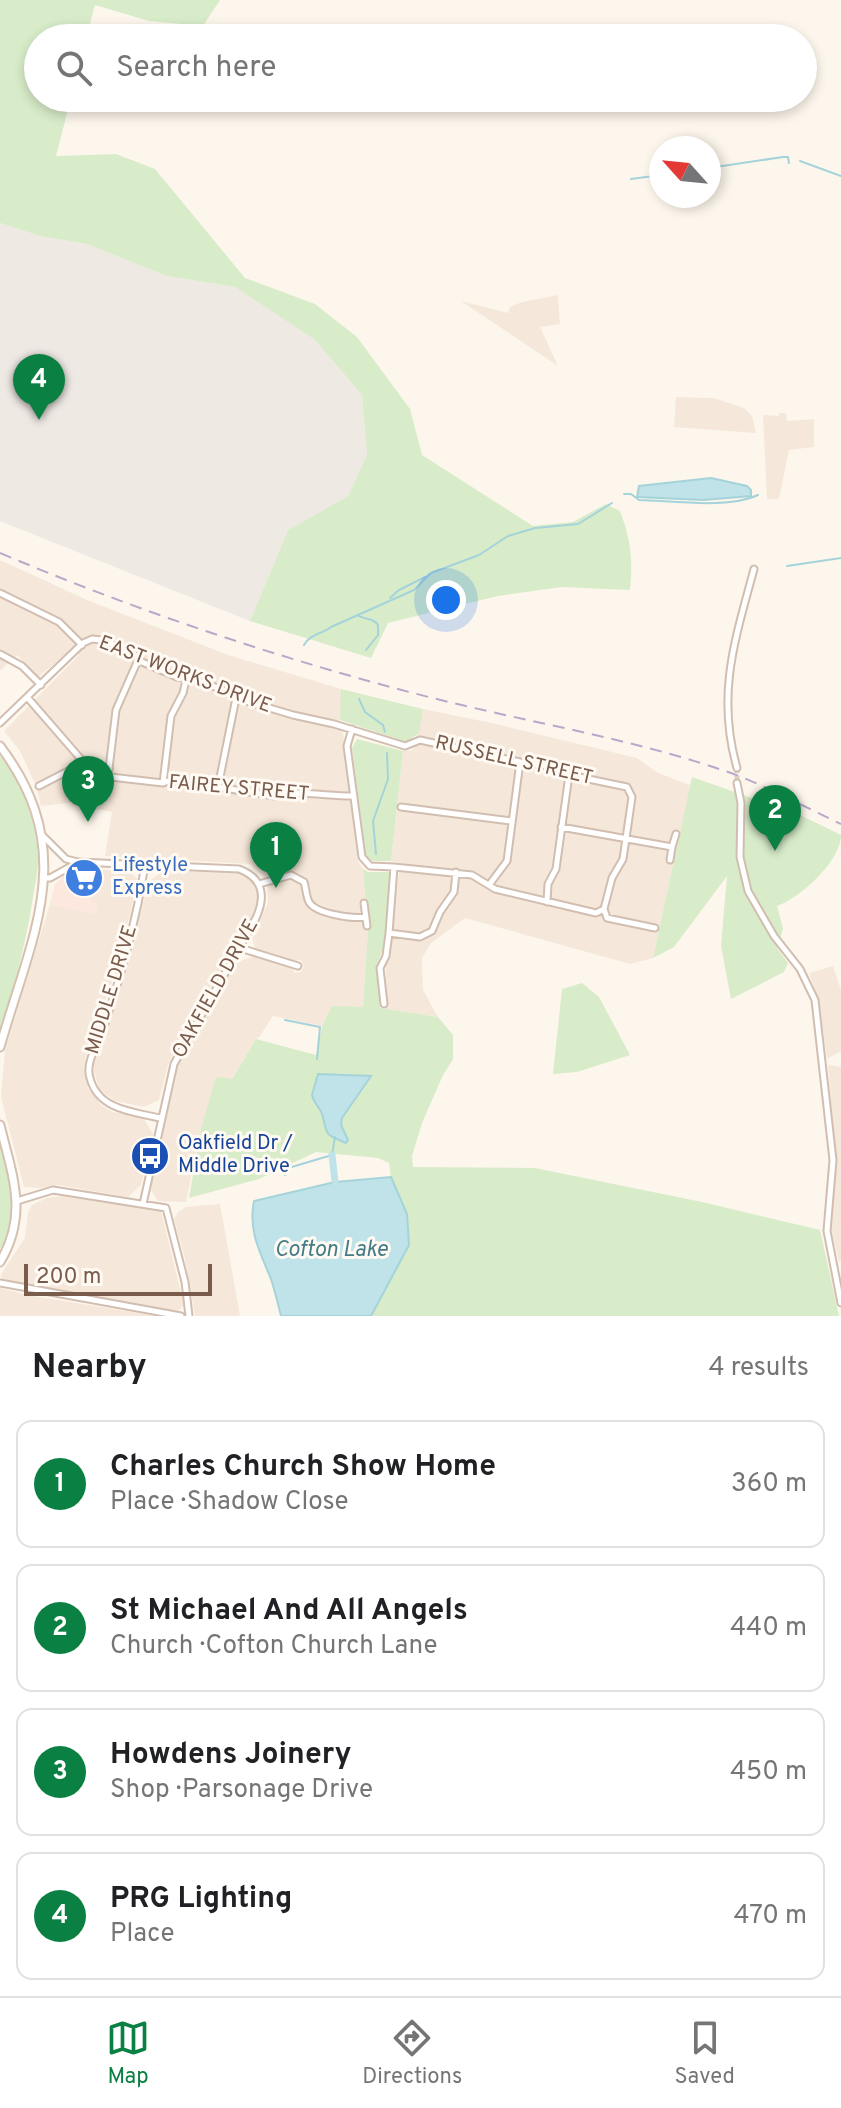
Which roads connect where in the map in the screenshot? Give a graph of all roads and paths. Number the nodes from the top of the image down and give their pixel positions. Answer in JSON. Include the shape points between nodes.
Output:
{"nodes":[{"id":1,"x":754,"y":569,"type":"dead end"},
{"id":2,"x":0,"y":593,"type":"edge"},
{"id":3,"x":82,"y":645,"type":"junction"},
{"id":4,"x":0,"y":654,"type":"edge"},
{"id":5,"x":138,"y":660,"type":"junction"},
{"id":6,"x":186,"y":680,"type":"junction"},
{"id":7,"x":41,"y":685,"type":"junction"},
{"id":8,"x":27,"y":697,"type":"junction"},
{"id":9,"x":236,"y":698,"type":"junction"},
{"id":10,"x":0,"y":723,"type":"edge"},
{"id":11,"x":352,"y":729,"type":"junction"},
{"id":12,"x":0,"y":746,"type":"edge"},
{"id":13,"x":82,"y":760,"type":"junction"},
{"id":14,"x":520,"y":762,"type":"junction"},
{"id":15,"x":737,"y":768,"type":"tunnel mouth"},
{"id":16,"x":569,"y":775,"type":"junction"},
{"id":17,"x":108,"y":777,"type":"junction"},
{"id":18,"x":163,"y":783,"type":"junction"},
{"id":19,"x":737,"y":783,"type":"tunnel mouth"},
{"id":20,"x":39,"y":786,"type":"dead end"},
{"id":21,"x":218,"y":787,"type":"junction"},
{"id":22,"x":354,"y":796,"type":"junction"},
{"id":23,"x":401,"y":807,"type":"dead end"},
{"id":24,"x":511,"y":821,"type":"junction"},
{"id":25,"x":561,"y":827,"type":"junction"},
{"id":26,"x":676,"y":834,"type":"dead end"},
{"id":27,"x":43,"y":836,"type":"junction"},
{"id":28,"x":624,"y":838,"type":"junction"},
{"id":29,"x":672,"y":847,"type":"junction"},
{"id":30,"x":60,"y":854,"type":"junction"},
{"id":31,"x":670,"y":860,"type":"dead end"},
{"id":32,"x":78,"y":862,"type":"junction"},
{"id":33,"x":145,"y":865,"type":"junction"},
{"id":34,"x":394,"y":867,"type":"junction"},
{"id":35,"x":63,"y":869,"type":"junction"},
{"id":36,"x":456,"y":872,"type":"junction"},
{"id":37,"x":45,"y":878,"type":"junction"},
{"id":38,"x":259,"y":884,"type":"junction"},
{"id":39,"x":489,"y":885,"type":"junction"},
{"id":40,"x":547,"y":902,"type":"junction"},
{"id":41,"x":364,"y":903,"type":"dead end"},
{"id":42,"x":604,"y":909,"type":"junction"},
{"id":43,"x":366,"y":917,"type":"junction"},
{"id":44,"x":367,"y":926,"type":"dead end"},
{"id":45,"x":655,"y":928,"type":"dead end"},
{"id":46,"x":389,"y":933,"type":"junction"},
{"id":47,"x":240,"y":948,"type":"junction"},
{"id":48,"x":298,"y":966,"type":"dead end"},
{"id":49,"x":384,"y":1004,"type":"dead end"},
{"id":50,"x":0,"y":1047,"type":"edge"},
{"id":51,"x":160,"y":1118,"type":"junction"},
{"id":52,"x":0,"y":1125,"type":"edge"},
{"id":53,"x":17,"y":1201,"type":"junction"},
{"id":54,"x":143,"y":1204,"type":"junction"},
{"id":55,"x":0,"y":1262,"type":"edge"},
{"id":56,"x":0,"y":1283,"type":"edge"},
{"id":57,"x":841,"y":1303,"type":"edge"},
{"id":58,"x":181,"y":1316,"type":"edge"},
{"id":59,"x":189,"y":1316,"type":"edge"}],
"edges":[{"from":1,"to":15,"type":"street","via":[[727,692]]},
{"from":2,"to":3,"type":"street","via":[[59,622]]},
{"from":3,"to":5,"type":"street","name":"EAST WORKS DRIVE","via":[[102,640]]},
{"from":3,"to":7,"type":"street","name":"EAST WORKS DRIVE"},
{"from":4,"to":7,"type":"street"},
{"from":5,"to":6,"type":"street","name":"EAST WORKS DRIVE"},
{"from":5,"to":17,"type":"street","via":[[116,710]]},
{"from":6,"to":9,"type":"street","name":"EAST WORKS DRIVE"},
{"from":6,"to":18,"type":"street","via":[[171,716]]},
{"from":7,"to":8,"type":"street","name":"EAST WORKS DRIVE"},
{"from":8,"to":10,"type":"street","name":"EAST WORKS DRIVE"},
{"from":8,"to":13,"type":"street","name":"FAIREY STREET"},
{"from":9,"to":11,"type":"street","name":"EAST WORKS DRIVE"},
{"from":9,"to":21,"type":"street"},
{"from":11,"to":14,"type":"street","name":"RUSSELL STREET","via":[[405,746],[420,740]]},
{"from":11,"to":22,"type":"street","via":[[347,746]]},
{"from":12,"to":27,"type":"main road","via":[[30,795]]},
{"from":13,"to":17,"type":"street","name":"FAIREY STREET","via":[[93,773]]},
{"from":13,"to":20,"type":"street"},
{"from":14,"to":16,"type":"street","name":"RUSSELL STREET","via":[[562,768]]},
{"from":14,"to":24,"type":"street"},
{"from":16,"to":25,"type":"street"},
{"from":16,"to":28,"type":"street","name":"RUSSELL STREET","via":[[627,787],[632,797]]},
{"from":17,"to":18,"type":"street","name":"FAIREY STREET"},
{"from":18,"to":21,"type":"street","name":"FAIREY STREET"},
{"from":19,"to":57,"type":"street","via":[[740,857],[748,891],[815,1000],[833,1160],[827,1231]]},
{"from":21,"to":22,"type":"street","name":"FAIREY STREET","via":[[275,796]]},
{"from":22,"to":34,"type":"street","via":[[362,857],[370,866]]},
{"from":23,"to":24,"type":"street"},
{"from":24,"to":39,"type":"street","via":[[507,861]]},
{"from":25,"to":28,"type":"street"},
{"from":25,"to":40,"type":"street"},
{"from":26,"to":29,"type":"street"},
{"from":27,"to":30,"type":"street"},
{"from":27,"to":37,"type":"main road"},
{"from":28,"to":29,"type":"street"},
{"from":28,"to":42,"type":"street","via":[[623,859]]},
{"from":29,"to":31,"type":"street"},
{"from":30,"to":32,"type":"street"},
{"from":30,"to":35,"type":"street"},
{"from":32,"to":33,"type":"street"},
{"from":32,"to":35,"type":"street"},
{"from":33,"to":38,"type":"street","via":[[230,868],[249,873]]},
{"from":33,"to":51,"type":"street","name":"MIDDLE DRIVE","via":[[129,941],[89,1076],[109,1104]]},
{"from":34,"to":36,"type":"street"},
{"from":34,"to":46,"type":"street"},
{"from":35,"to":37,"type":"street"},
{"from":36,"to":39,"type":"street"},
{"from":36,"to":46,"type":"street","via":[[453,894],[432,931],[420,937]]},
{"from":37,"to":50,"type":"main road","via":[[35,932]]},
{"from":38,"to":43,"type":"street","via":[[295,876],[304,882],[311,906],[354,919]]},
{"from":38,"to":47,"type":"street","name":"OAKFIELD DRIVE","via":[[262,906]]},
{"from":39,"to":40,"type":"street"},
{"from":40,"to":42,"type":"street","via":[[592,913]]},
{"from":41,"to":43,"type":"street"},
{"from":42,"to":45,"type":"street","via":[[607,918]]},
{"from":43,"to":44,"type":"street"},
{"from":46,"to":49,"type":"street","via":[[380,968]]},
{"from":47,"to":48,"type":"street"},
{"from":47,"to":51,"type":"street","name":"OAKFIELD DRIVE","via":[[174,1064]]},
{"from":51,"to":54,"type":"street","name":"OAKFIELD DRIVE"},
{"from":52,"to":53,"type":"main road"},
{"from":53,"to":54,"type":"street","via":[[53,1190]]},
{"from":53,"to":55,"type":"main road","via":[[13,1231]]},
{"from":54,"to":59,"type":"street","via":[[166,1208]]},
{"from":56,"to":58,"type":"street"}]}
